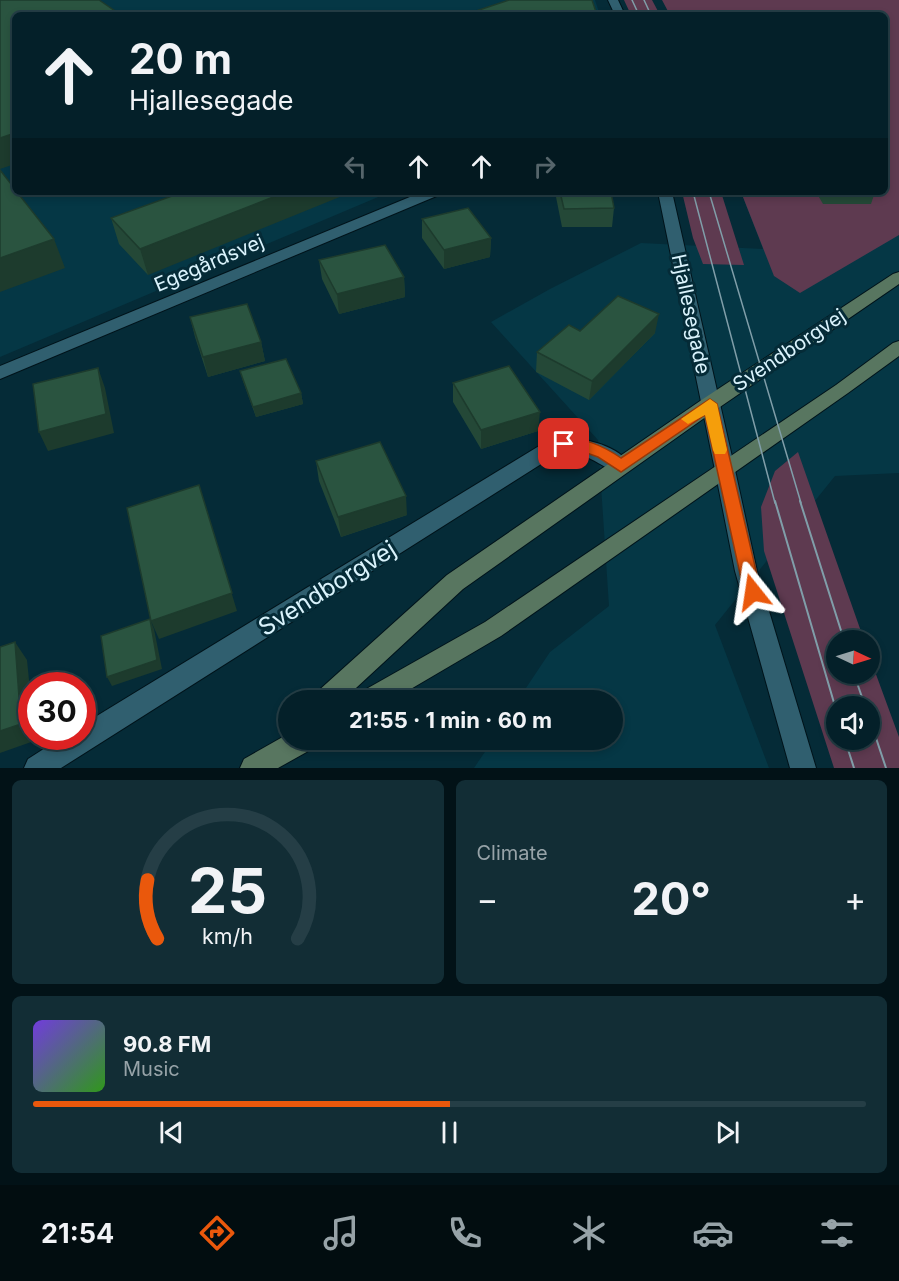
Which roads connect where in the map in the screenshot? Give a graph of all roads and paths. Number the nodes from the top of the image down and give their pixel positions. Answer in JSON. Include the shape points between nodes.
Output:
{"nodes":[{"id":1,"x":427,"y":195,"type":"edge"},
{"id":2,"x":666,"y":195,"type":"edge"},
{"id":3,"x":899,"y":277,"type":"edge"},
{"id":4,"x":899,"y":347,"type":"edge"},
{"id":5,"x":0,"y":373,"type":"edge"},
{"id":6,"x":710,"y":404,"type":"junction"},
{"id":7,"x":621,"y":466,"type":"junction"},
{"id":8,"x":725,"y":470,"type":"junction"},
{"id":9,"x":337,"y":690,"type":"edge"},
{"id":10,"x":387,"y":690,"type":"edge"},
{"id":11,"x":278,"y":744,"type":"edge"},
{"id":12,"x":285,"y":750,"type":"edge"},
{"id":13,"x":37,"y":768,"type":"edge"},
{"id":14,"x":253,"y":768,"type":"edge"},
{"id":15,"x":803,"y":768,"type":"edge"}],
"edges":[{"from":1,"to":5,"type":"street","name":"Egegårdsvej"},
{"from":2,"to":6,"type":"street","name":"Hjallesegade"},
{"from":3,"to":6,"type":"main road","name":"Svendborgvej"},
{"from":4,"to":8,"type":"main road"},
{"from":6,"to":7,"type":"main road","name":"Svendborgvej"},
{"from":6,"to":8,"type":"street","name":"Hjallesegade"},
{"from":7,"to":9,"type":"main road","name":"Svendborgvej","via":[[455,582]]},
{"from":7,"to":13,"type":"street","name":"Svendborgvej","via":[[604,453],[582,446],[564,444],[551,448]]},
{"from":8,"to":10,"type":"main road","via":[[494,629]]},
{"from":8,"to":15,"type":"street","via":[[746,570]]},
{"from":11,"to":14,"type":"main road"},
{"from":12,"to":14,"type":"main road"}]}
